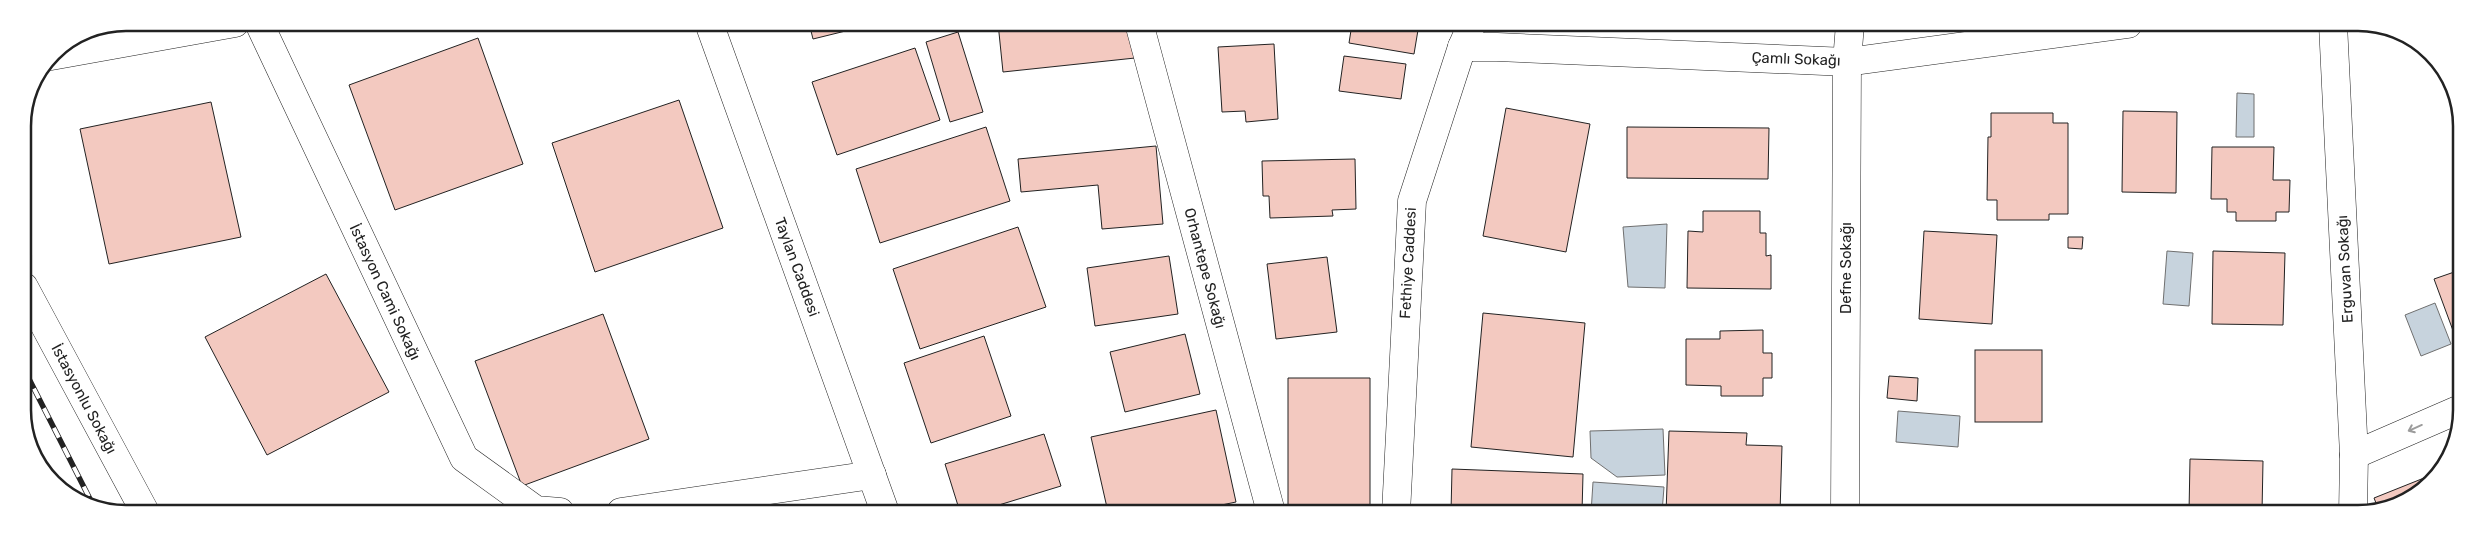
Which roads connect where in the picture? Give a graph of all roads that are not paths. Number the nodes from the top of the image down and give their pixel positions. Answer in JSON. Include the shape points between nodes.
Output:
{"nodes":[{"id":1,"x":191,"y":31,"type":"edge"},
{"id":2,"x":263,"y":31,"type":"edge"},
{"id":3,"x":712,"y":31,"type":"edge"},
{"id":4,"x":1141,"y":31,"type":"edge"},
{"id":5,"x":1849,"y":31,"type":"edge"},
{"id":6,"x":2076,"y":31,"type":"edge"},
{"id":7,"x":2333,"y":31,"type":"edge"},
{"id":8,"x":1467,"y":35,"type":"edge"},
{"id":9,"x":66,"y":53,"type":"edge"},
{"id":10,"x":1847,"y":62,"type":"junction"},
{"id":11,"x":31,"y":300,"type":"edge"},
{"id":12,"x":2453,"y":412,"type":"edge"},
{"id":13,"x":2354,"y":455,"type":"junction"},
{"id":14,"x":872,"y":474,"type":"junction"},
{"id":15,"x":141,"y":505,"type":"edge"},
{"id":16,"x":529,"y":505,"type":"edge"},
{"id":17,"x":666,"y":505,"type":"edge"},
{"id":18,"x":883,"y":505,"type":"edge"},
{"id":19,"x":1268,"y":505,"type":"edge"},
{"id":20,"x":1396,"y":505,"type":"edge"},
{"id":21,"x":1845,"y":505,"type":"edge"},
{"id":22,"x":2353,"y":505,"type":"edge"}],
"edges":[{"from":1,"to":9,"type":"street"},
{"from":2,"to":16,"type":"street","name":"İstasyon Cami Sokağı","via":[[464,458]]},
{"from":3,"to":14,"type":"street","name":"Taylan Caddesi"},
{"from":4,"to":19,"type":"street","name":"Orhantepe Sokağı"},
{"from":5,"to":10,"type":"street","name":"Defne Sokağı"},
{"from":6,"to":10,"type":"street","name":"Çamlı Sokağı"},
{"from":7,"to":13,"type":"street","name":"Erguvan Sokağı"},
{"from":8,"to":10,"type":"street","name":"Çamlı Sokağı"},
{"from":8,"to":20,"type":"street","name":"Fethiye Caddesi","via":[[1412,201]]},
{"from":10,"to":21,"type":"street","name":"Defne Sokağı"},
{"from":11,"to":15,"type":"street","name":"İstasyonlu Sokağı"},
{"from":12,"to":13,"type":"street","one_way":true},
{"from":13,"to":22,"type":"street","name":"Erguvan Sokağı"},
{"from":14,"to":17,"type":"street"},
{"from":14,"to":18,"type":"street","name":"Taylan Caddesi"}]}
